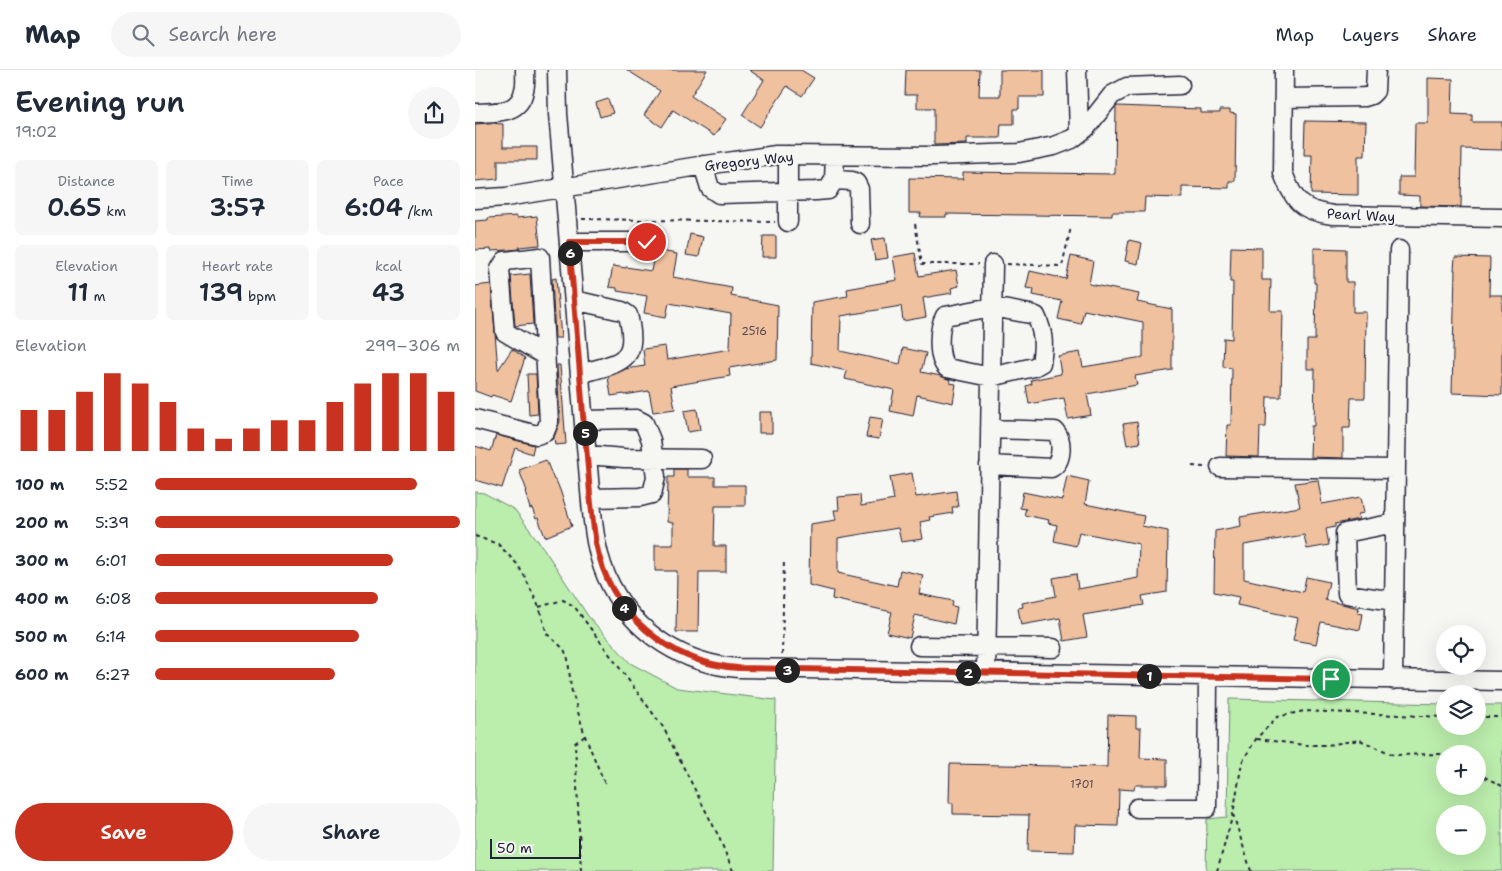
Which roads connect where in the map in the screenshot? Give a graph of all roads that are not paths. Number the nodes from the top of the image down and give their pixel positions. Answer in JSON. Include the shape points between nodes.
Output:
{"nodes":[{"id":1,"x":525,"y":70,"type":"edge"},
{"id":2,"x":557,"y":70,"type":"edge"},
{"id":3,"x":1077,"y":70,"type":"edge"},
{"id":4,"x":1284,"y":70,"type":"edge"},
{"id":5,"x":1376,"y":70,"type":"edge"},
{"id":6,"x":1180,"y":85,"type":"dead end"},
{"id":7,"x":1283,"y":98,"type":"junction"},
{"id":8,"x":475,"y":113,"type":"edge"},
{"id":9,"x":1079,"y":134,"type":"junction"},
{"id":10,"x":788,"y":156,"type":"junction"},
{"id":11,"x":835,"y":156,"type":"junction"},
{"id":12,"x":703,"y":165,"type":"junction"},
{"id":13,"x":834,"y":180,"type":"junction"},
{"id":14,"x":564,"y":188,"type":"junction"},
{"id":15,"x":788,"y":192,"type":"junction"},
{"id":16,"x":475,"y":200,"type":"edge"},
{"id":17,"x":1502,"y":218,"type":"edge"},
{"id":18,"x":788,"y":222,"type":"road end"},
{"id":19,"x":860,"y":224,"type":"dead end"},
{"id":20,"x":569,"y":242,"type":"junction"},
{"id":21,"x":647,"y":242,"type":"dead end"},
{"id":22,"x":1399,"y":250,"type":"dead end"},
{"id":23,"x":993,"y":264,"type":"dead end"},
{"id":24,"x":574,"y":300,"type":"junction"},
{"id":25,"x":992,"y":307,"type":"junction"},
{"id":26,"x":544,"y":355,"type":"junction"},
{"id":27,"x":580,"y":374,"type":"junction"},
{"id":28,"x":991,"y":377,"type":"junction"},
{"id":29,"x":475,"y":419,"type":"edge"},
{"id":30,"x":584,"y":420,"type":"junction"},
{"id":31,"x":990,"y":429,"type":"junction"},
{"id":32,"x":587,"y":455,"type":"junction"},
{"id":33,"x":654,"y":459,"type":"junction"},
{"id":34,"x":703,"y":460,"type":"dead end"},
{"id":35,"x":989,"y":465,"type":"junction"},
{"id":36,"x":1219,"y":467,"type":"dead end"},
{"id":37,"x":1396,"y":469,"type":"junction"},
{"id":38,"x":591,"y":498,"type":"junction"},
{"id":39,"x":1395,"y":523,"type":"junction"},
{"id":40,"x":1394,"y":601,"type":"junction"},
{"id":41,"x":919,"y":646,"type":"dead end"},
{"id":42,"x":987,"y":647,"type":"junction"},
{"id":43,"x":1053,"y":648,"type":"dead end"},
{"id":44,"x":986,"y":673,"type":"junction"},
{"id":45,"x":1208,"y":676,"type":"junction"},
{"id":46,"x":1393,"y":680,"type":"junction"},
{"id":47,"x":1502,"y":681,"type":"edge"},
{"id":48,"x":1137,"y":808,"type":"dead end"}],
"edges":[{"from":1,"to":8,"type":"street","via":[[524,90],[516,106],[502,112]]},
{"from":2,"to":14,"type":"street"},
{"from":3,"to":9,"type":"street"},
{"from":4,"to":7,"type":"street","name":"Pearl Way"},
{"from":5,"to":7,"type":"street","via":[[1375,91],[1365,97]]},
{"from":6,"to":9,"type":"street","via":[[1127,87],[1112,95]]},
{"from":7,"to":17,"type":"street","name":"Pearl Way","via":[[1283,173],[1289,189],[1312,211],[1349,216]]},
{"from":9,"to":11,"type":"street","name":"Gregory Way","via":[[1053,146],[1019,153]]},
{"from":10,"to":11,"type":"street","name":"Gregory Way"},
{"from":10,"to":12,"type":"street","name":"Gregory Way"},
{"from":10,"to":15,"type":"street"},
{"from":11,"to":13,"type":"street"},
{"from":12,"to":14,"type":"street","name":"Gregory Way"},
{"from":12,"to":15,"type":"street","via":[[710,188],[719,194]]},
{"from":13,"to":15,"type":"street","via":[[828,190]]},
{"from":13,"to":19,"type":"street","via":[[856,183]]},
{"from":14,"to":16,"type":"street","name":"Gregory Way"},
{"from":14,"to":20,"type":"street"},
{"from":15,"to":18,"type":"street"},
{"from":20,"to":21,"type":"street"},
{"from":20,"to":24,"type":"street"},
{"from":22,"to":37,"type":"street"},
{"from":23,"to":25,"type":"street"},
{"from":24,"to":27,"type":"street"},
{"from":24,"to":27,"type":"street","via":[[622,311],[628,315],[631,326],[631,349],[627,355],[618,362]]},
{"from":25,"to":28,"type":"street"},
{"from":25,"to":28,"type":"street","via":[[1036,316],[1042,328],[1043,349],[1039,365]]},
{"from":25,"to":28,"type":"street","via":[[945,316],[939,347],[947,368]]},
{"from":26,"to":26,"type":"street","via":[[505,332],[500,269],[505,262],[540,257]]},
{"from":26,"to":29,"type":"street","via":[[549,422],[545,432],[537,435]]},
{"from":27,"to":30,"type":"street"},
{"from":28,"to":31,"type":"street"},
{"from":30,"to":32,"type":"street"},
{"from":30,"to":33,"type":"street","via":[[635,419],[644,422]]},
{"from":31,"to":35,"type":"street"},
{"from":31,"to":35,"type":"street","via":[[1055,431],[1061,445],[1057,463],[1051,468]]},
{"from":32,"to":33,"type":"street"},
{"from":32,"to":38,"type":"street"},
{"from":33,"to":34,"type":"street"},
{"from":33,"to":38,"type":"street","via":[[656,477],[652,494]]},
{"from":35,"to":42,"type":"street"},
{"from":36,"to":37,"type":"street"},
{"from":37,"to":39,"type":"street"},
{"from":38,"to":44,"type":"street","via":[[602,566],[623,606],[640,626],[668,647],[696,660],[724,667],[782,670]]},
{"from":39,"to":40,"type":"street"},
{"from":39,"to":40,"type":"street","via":[[1345,533],[1347,594]]},
{"from":40,"to":46,"type":"street"},
{"from":41,"to":42,"type":"street"},
{"from":42,"to":43,"type":"street"},
{"from":42,"to":44,"type":"street"},
{"from":44,"to":45,"type":"street"},
{"from":45,"to":46,"type":"street"},
{"from":45,"to":48,"type":"street","via":[[1207,808]]},
{"from":46,"to":47,"type":"street"}]}
